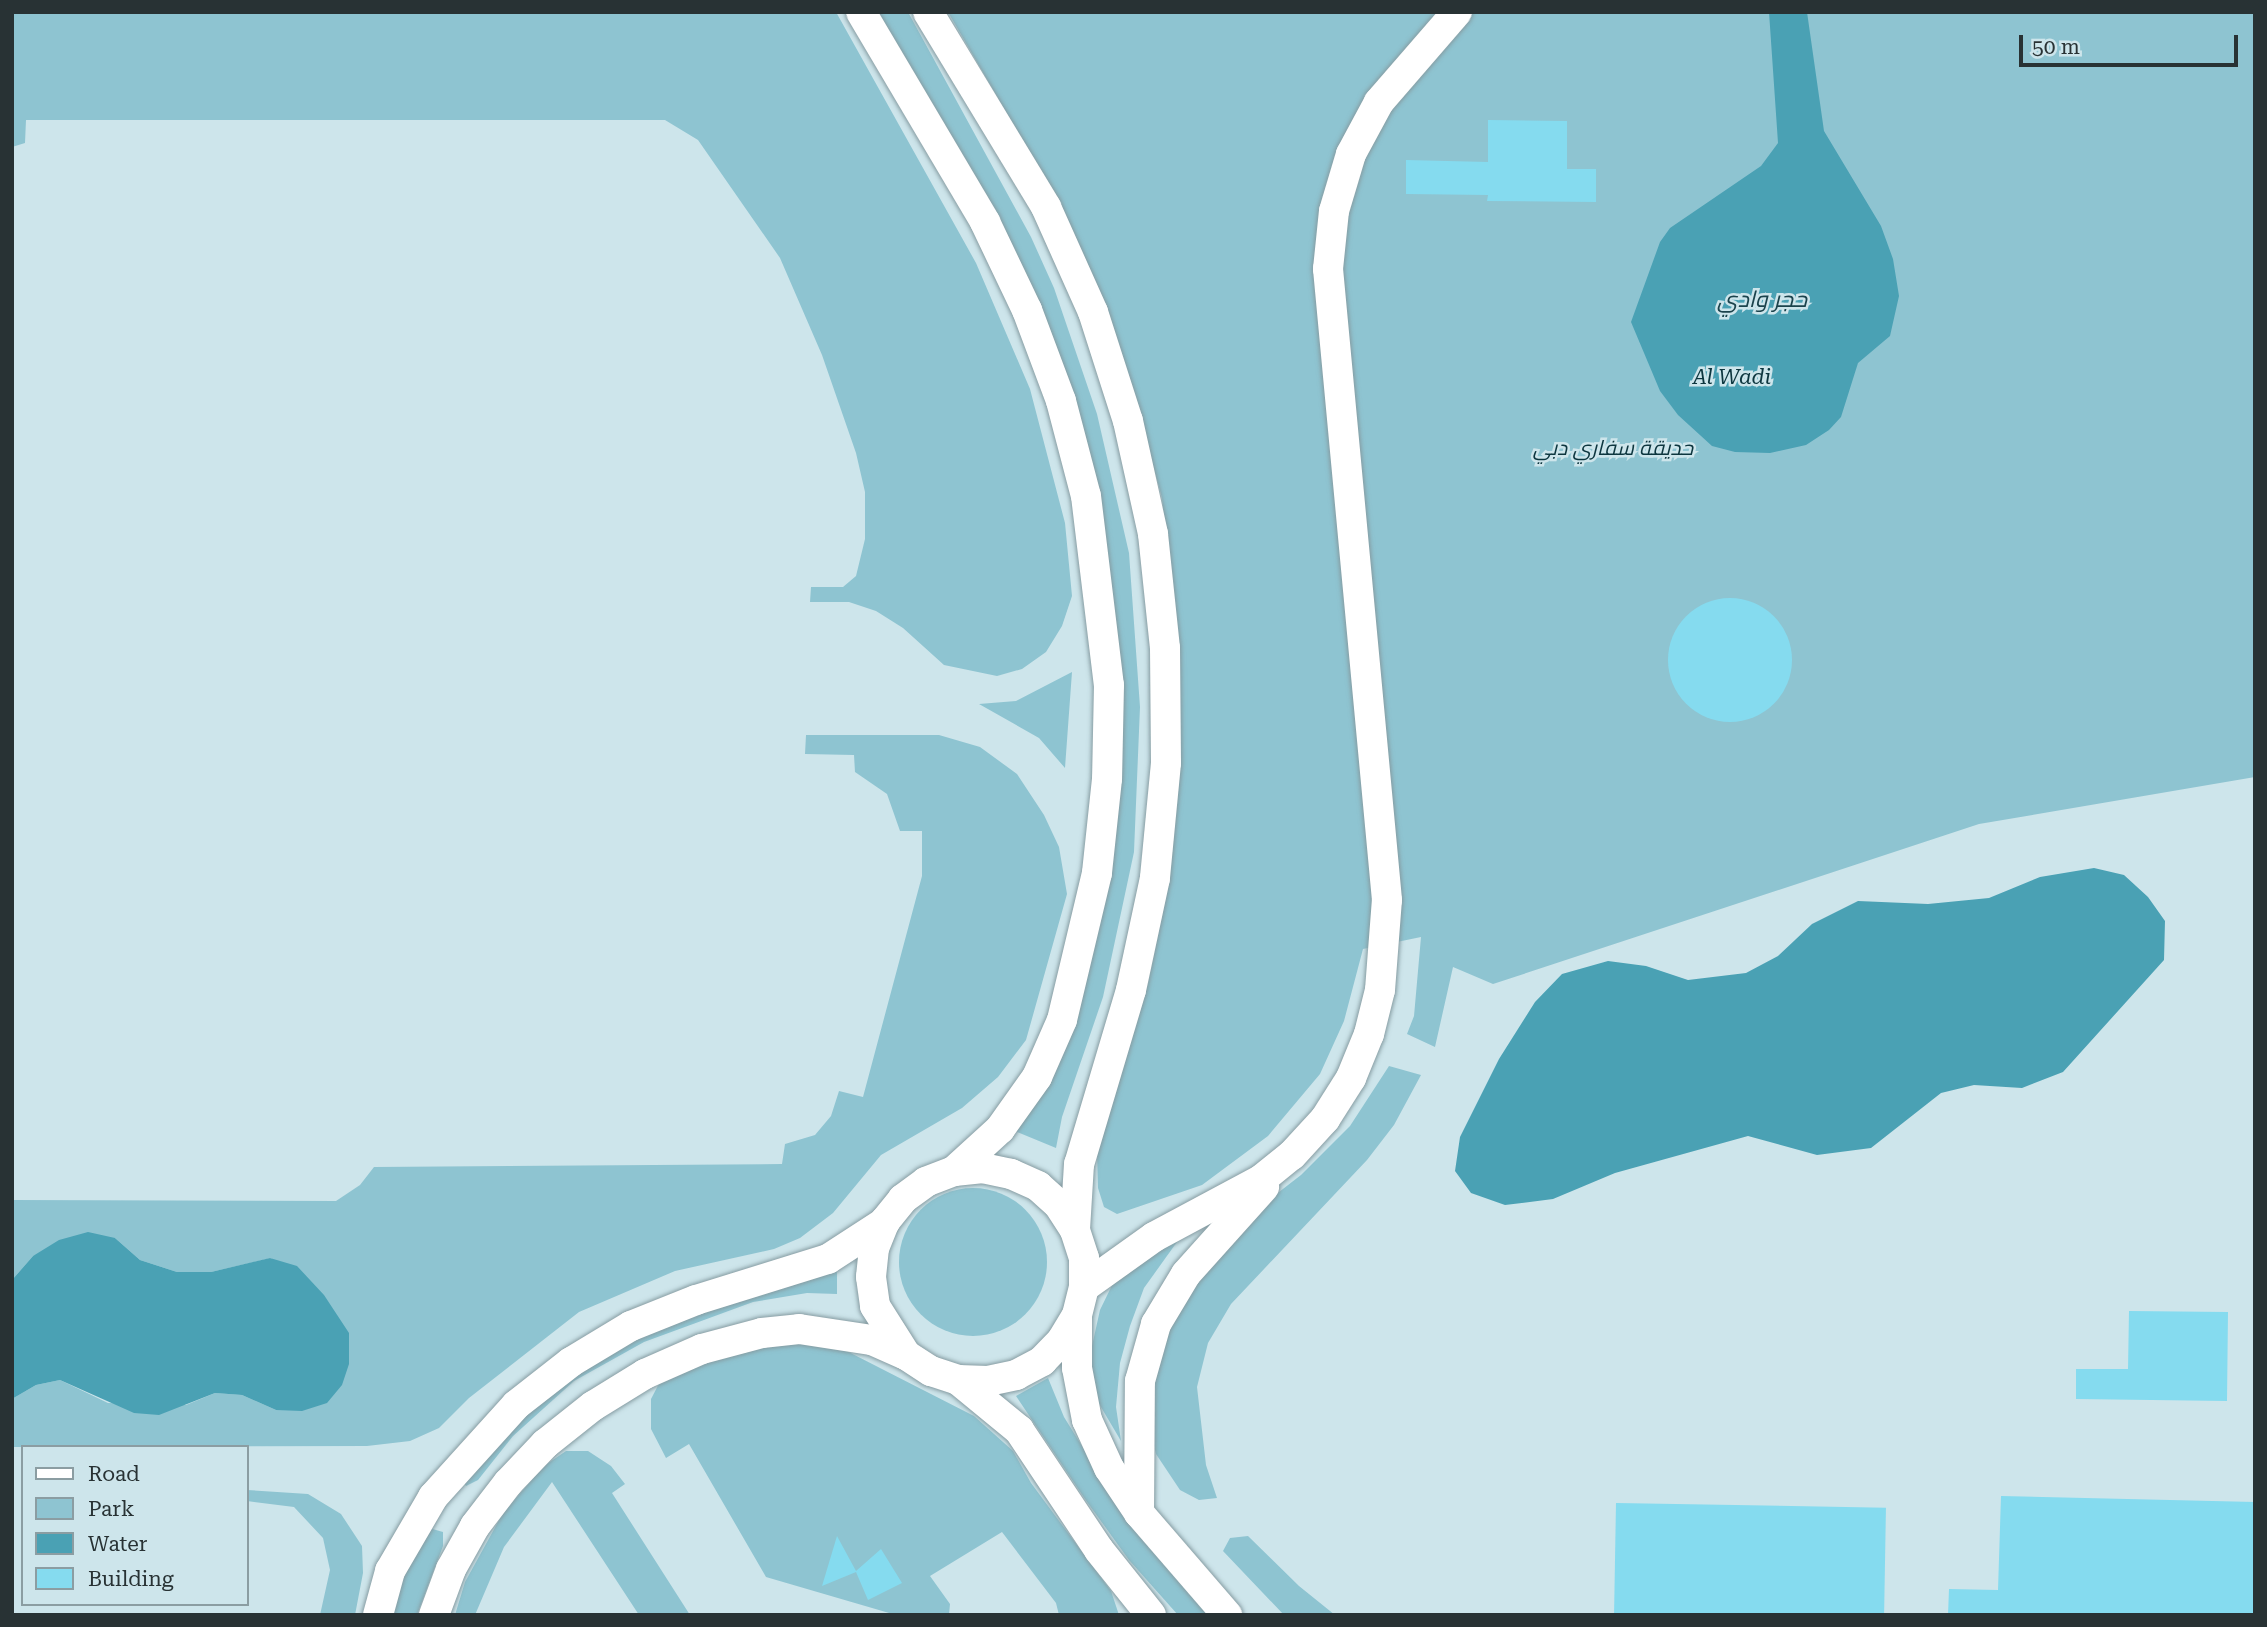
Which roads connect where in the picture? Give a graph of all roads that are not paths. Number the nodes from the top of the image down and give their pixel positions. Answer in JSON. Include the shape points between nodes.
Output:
{"nodes":[{"id":1,"x":861,"y":12,"type":"edge"},
{"id":2,"x":928,"y":12,"type":"edge"},
{"id":3,"x":1457,"y":12,"type":"edge"},
{"id":4,"x":1292,"y":1155,"type":"junction"},
{"id":5,"x":954,"y":1171,"type":"junction"},
{"id":6,"x":885,"y":1222,"type":"junction"},
{"id":7,"x":1075,"y":1230,"type":"junction"},
{"id":8,"x":1081,"y":1301,"type":"junction"},
{"id":9,"x":906,"y":1355,"type":"junction"},
{"id":10,"x":958,"y":1380,"type":"junction"},
{"id":11,"x":1139,"y":1513,"type":"junction"},
{"id":12,"x":1141,"y":1609,"type":"edge"},
{"id":13,"x":378,"y":1615,"type":"edge"},
{"id":14,"x":434,"y":1615,"type":"edge"},
{"id":15,"x":1227,"y":1615,"type":"edge"}],
"edges":[{"from":1,"to":5,"type":"street","via":[[985,222],[1027,310],[1061,401],[1086,496],[1109,685],[1107,779],[1097,873],[1062,1020],[1037,1077],[1000,1129]]},
{"from":2,"to":7,"type":"street","via":[[1046,207],[1093,312],[1128,421],[1153,534],[1165,673],[1166,763],[1154,877],[1131,990],[1079,1164]]},
{"from":3,"to":4,"type":"street","via":[[1379,102],[1351,154],[1334,211],[1328,269],[1387,900],[1387,945],[1369,1034],[1351,1079],[1325,1119]]},
{"from":4,"to":8,"type":"street","via":[[1241,1191],[1154,1237]]},
{"from":4,"to":11,"type":"street","via":[[1186,1273],[1156,1324],[1140,1381]]},
{"from":5,"to":6,"type":"street","via":[[918,1187]]},
{"from":5,"to":7,"type":"street","via":[[983,1168],[1038,1186],[1059,1205]]},
{"from":6,"to":9,"type":"street","via":[[874,1248],[871,1278],[875,1306]]},
{"from":6,"to":13,"type":"street","via":[[828,1259],[696,1300],[631,1326],[570,1362],[516,1405],[433,1497],[390,1571]]},
{"from":7,"to":8,"type":"street","via":[[1084,1258]]},
{"from":8,"to":10,"type":"street","via":[[1056,1347],[1016,1375],[988,1381]]},
{"from":8,"to":11,"type":"street","via":[[1077,1368],[1087,1420],[1109,1468]]},
{"from":9,"to":10,"type":"street","via":[[930,1371]]},
{"from":9,"to":14,"type":"street","via":[[872,1340],[799,1329],[762,1333],[702,1349],[645,1374],[593,1406],[545,1444],[508,1483],[469,1536]]},
{"from":10,"to":12,"type":"street","via":[[1019,1430]]},
{"from":11,"to":15,"type":"street"}]}
